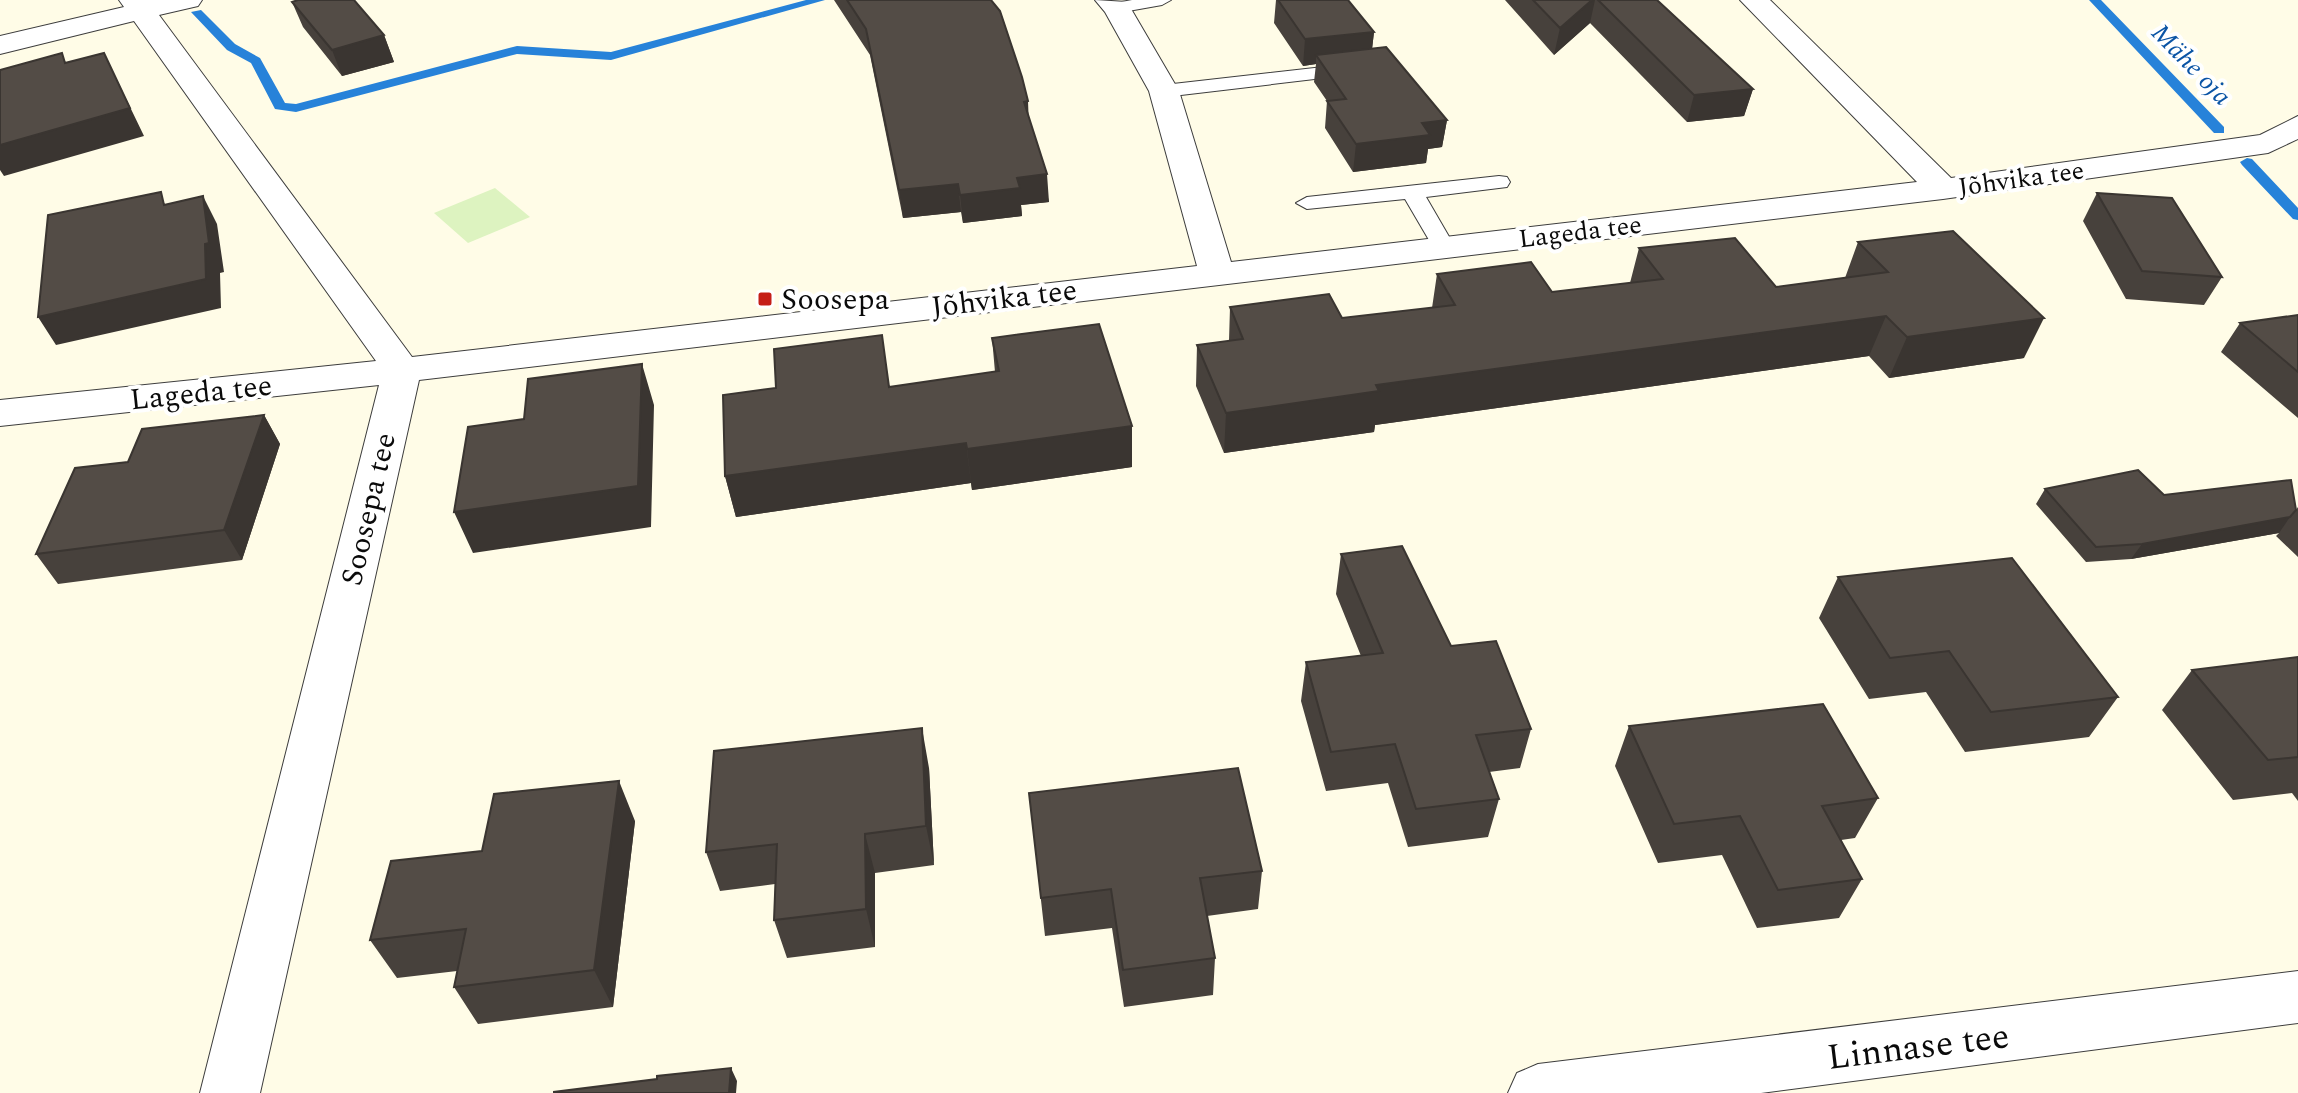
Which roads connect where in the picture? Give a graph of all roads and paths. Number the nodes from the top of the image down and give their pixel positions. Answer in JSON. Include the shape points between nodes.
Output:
{"nodes":[{"id":1,"x":188,"y":0,"type":"edge"},
{"id":2,"x":1162,"y":0,"type":"edge"},
{"id":3,"x":1754,"y":0,"type":"edge"},
{"id":4,"x":1113,"y":4,"type":"edge"},
{"id":5,"x":136,"y":6,"type":"edge"},
{"id":6,"x":0,"y":45,"type":"edge"},
{"id":7,"x":1364,"y":68,"type":"edge"},
{"id":8,"x":1164,"y":91,"type":"junction"},
{"id":9,"x":2298,"y":126,"type":"edge"},
{"id":10,"x":1499,"y":182,"type":"dead end"},
{"id":11,"x":1943,"y":189,"type":"junction"},
{"id":12,"x":1412,"y":192,"type":"junction"},
{"id":13,"x":1307,"y":203,"type":"dead end"},
{"id":14,"x":1444,"y":247,"type":"junction"},
{"id":15,"x":1217,"y":273,"type":"junction"},
{"id":16,"x":402,"y":370,"type":"junction"},
{"id":17,"x":0,"y":413,"type":"edge"},
{"id":18,"x":2298,"y":997,"type":"edge"},
{"id":19,"x":230,"y":1093,"type":"edge"},
{"id":20,"x":1538,"y":1093,"type":"edge"}],
"edges":[{"from":1,"to":5,"type":"street"},
{"from":2,"to":4,"type":"lane"},
{"from":3,"to":11,"type":"street","name":"Jõhvika tee"},
{"from":4,"to":8,"type":"street"},
{"from":5,"to":6,"type":"street"},
{"from":5,"to":16,"type":"street"},
{"from":7,"to":8,"type":"lane"},
{"from":8,"to":15,"type":"street"},
{"from":9,"to":11,"type":"street","name":"Jõhvika tee","via":[[2268,143]]},
{"from":10,"to":12,"type":"lane"},
{"from":11,"to":14,"type":"street","name":"Lageda tee"},
{"from":12,"to":13,"type":"lane"},
{"from":12,"to":14,"type":"lane"},
{"from":14,"to":15,"type":"street","name":"Lageda tee"},
{"from":15,"to":16,"type":"street","name":"Jõhvika tee"},
{"from":16,"to":17,"type":"street","name":"Lageda tee"},
{"from":16,"to":19,"type":"street","name":"Soosepa tee"},
{"from":18,"to":20,"type":"street","name":"Linnase tee"}]}
